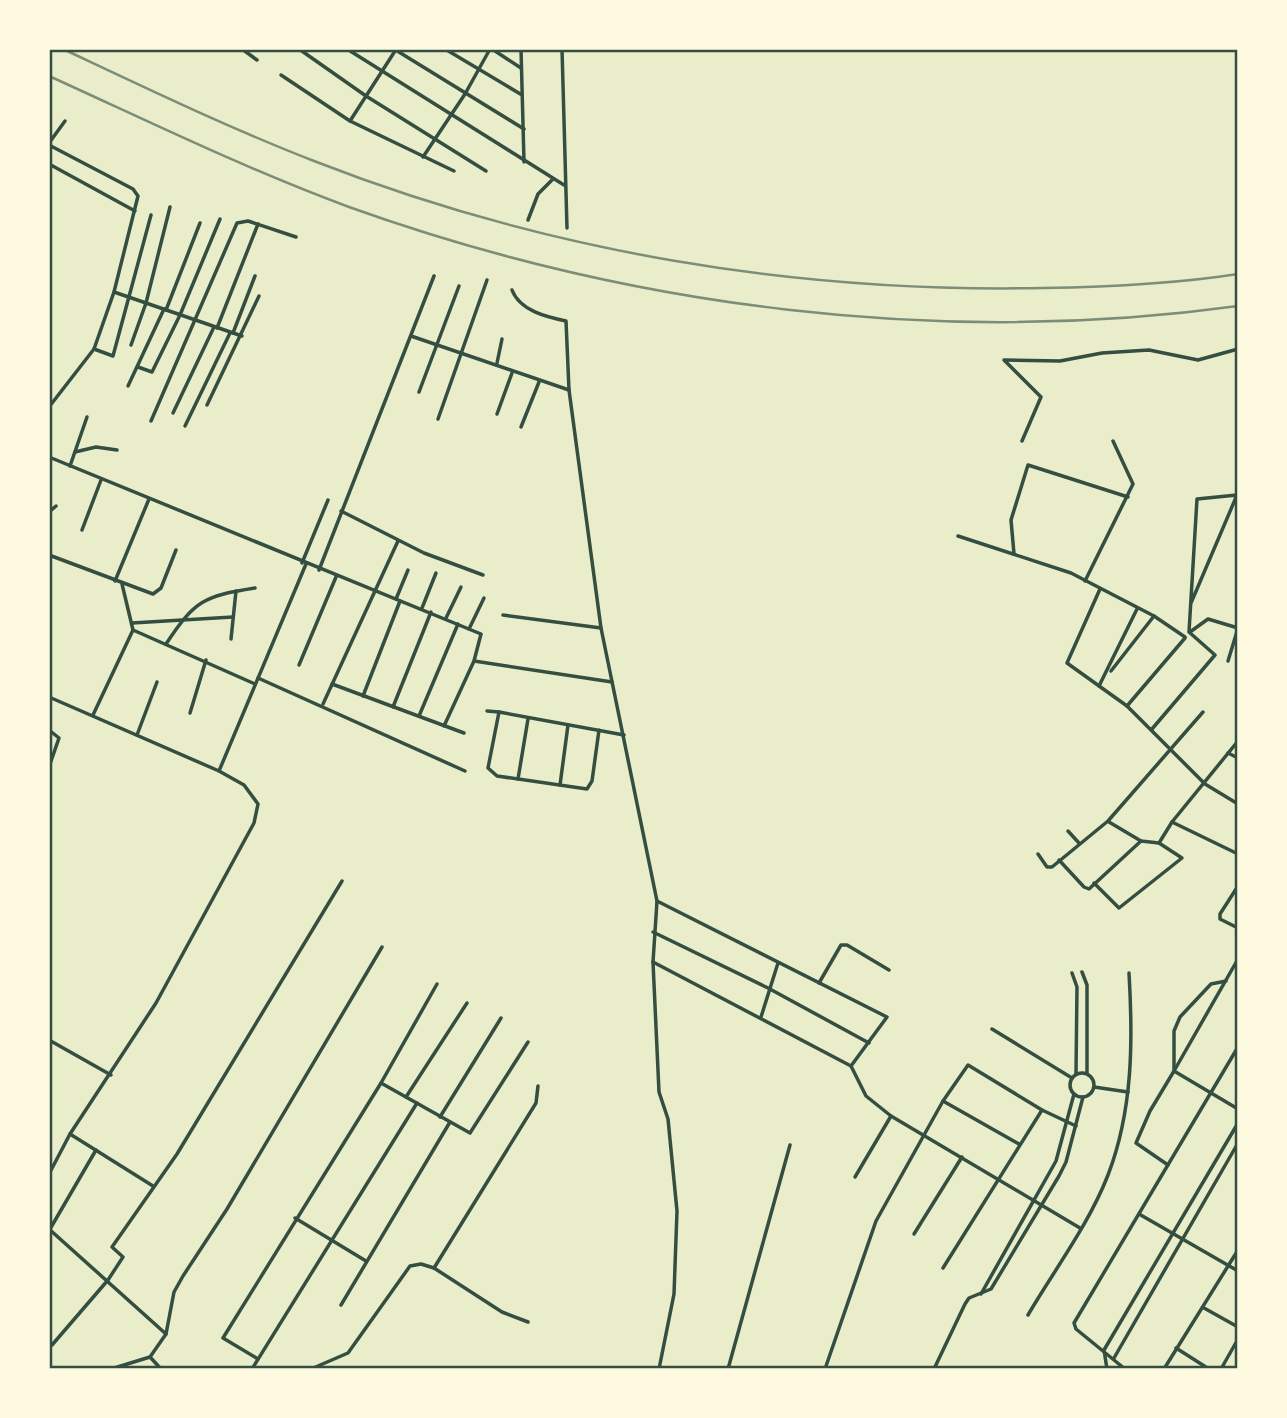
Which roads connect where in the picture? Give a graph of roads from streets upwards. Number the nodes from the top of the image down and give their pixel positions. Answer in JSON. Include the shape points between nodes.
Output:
{"nodes":[{"id":1,"x":242,"y":49,"type":"edge"},
{"id":2,"x":299,"y":49,"type":"edge"},
{"id":3,"x":347,"y":49,"type":"edge"},
{"id":4,"x":395,"y":49,"type":"edge"},
{"id":5,"x":445,"y":49,"type":"edge"},
{"id":6,"x":491,"y":49,"type":"edge"},
{"id":7,"x":521,"y":49,"type":"edge"},
{"id":8,"x":562,"y":49,"type":"edge"},
{"id":9,"x":257,"y":61,"type":"dead end"},
{"id":10,"x":521,"y":68,"type":"junction"},
{"id":11,"x":479,"y":69,"type":"junction"},
{"id":12,"x":382,"y":71,"type":"junction"},
{"id":13,"x":281,"y":75,"type":"dead end"},
{"id":14,"x":465,"y":94,"type":"junction"},
{"id":15,"x":522,"y":95,"type":"junction"},
{"id":16,"x":366,"y":96,"type":"junction"},
{"id":17,"x":452,"y":114,"type":"junction"},
{"id":18,"x":65,"y":121,"type":"dead end"},
{"id":19,"x":350,"y":121,"type":"junction"},
{"id":20,"x":524,"y":129,"type":"junction"},
{"id":21,"x":436,"y":138,"type":"junction"},
{"id":22,"x":49,"y":144,"type":"edge"},
{"id":23,"x":423,"y":157,"type":"junction"},
{"id":24,"x":524,"y":162,"type":"junction"},
{"id":25,"x":49,"y":164,"type":"edge"},
{"id":26,"x":454,"y":171,"type":"dead end"},
{"id":27,"x":486,"y":171,"type":"dead end"},
{"id":28,"x":553,"y":179,"type":"junction"},
{"id":29,"x":564,"y":185,"type":"junction"},
{"id":30,"x":170,"y":207,"type":"dead end"},
{"id":31,"x":135,"y":211,"type":"junction"},
{"id":32,"x":151,"y":215,"type":"dead end"},
{"id":33,"x":220,"y":219,"type":"dead end"},
{"id":34,"x":528,"y":220,"type":"dead end"},
{"id":35,"x":200,"y":223,"type":"dead end"},
{"id":36,"x":258,"y":224,"type":"junction"},
{"id":37,"x":567,"y":228,"type":"dead end"},
{"id":38,"x":296,"y":237,"type":"dead end"},
{"id":39,"x":434,"y":275,"type":"dead end"},
{"id":40,"x":255,"y":276,"type":"dead end"},
{"id":41,"x":487,"y":281,"type":"dead end"},
{"id":42,"x":460,"y":286,"type":"dead end"},
{"id":43,"x":512,"y":290,"type":"dead end"},
{"id":44,"x":114,"y":292,"type":"junction"},
{"id":45,"x":259,"y":296,"type":"dead end"},
{"id":46,"x":130,"y":297,"type":"junction"},
{"id":47,"x":146,"y":303,"type":"junction"},
{"id":48,"x":165,"y":310,"type":"junction"},
{"id":49,"x":180,"y":315,"type":"junction"},
{"id":50,"x":197,"y":321,"type":"junction"},
{"id":51,"x":215,"y":327,"type":"junction"},
{"id":52,"x":231,"y":333,"type":"junction"},
{"id":53,"x":242,"y":336,"type":"junction"},
{"id":54,"x":411,"y":336,"type":"junction"},
{"id":55,"x":502,"y":339,"type":"dead end"},
{"id":56,"x":131,"y":345,"type":"dead end"},
{"id":57,"x":437,"y":345,"type":"junction"},
{"id":58,"x":94,"y":349,"type":"junction"},
{"id":59,"x":1238,"y":349,"type":"edge"},
{"id":60,"x":461,"y":354,"type":"junction"},
{"id":61,"x":497,"y":363,"type":"junction"},
{"id":62,"x":138,"y":367,"type":"junction"},
{"id":63,"x":512,"y":373,"type":"junction"},
{"id":64,"x":539,"y":382,"type":"junction"},
{"id":65,"x":128,"y":386,"type":"dead end"},
{"id":66,"x":569,"y":390,"type":"junction"},
{"id":67,"x":419,"y":392,"type":"dead end"},
{"id":68,"x":207,"y":405,"type":"dead end"},
{"id":69,"x":49,"y":407,"type":"edge"},
{"id":70,"x":173,"y":413,"type":"dead end"},
{"id":71,"x":497,"y":414,"type":"dead end"},
{"id":72,"x":87,"y":417,"type":"dead end"},
{"id":73,"x":438,"y":419,"type":"dead end"},
{"id":74,"x":151,"y":421,"type":"dead end"},
{"id":75,"x":186,"y":426,"type":"dead end"},
{"id":76,"x":521,"y":427,"type":"dead end"},
{"id":77,"x":1022,"y":441,"type":"dead end"},
{"id":78,"x":1113,"y":441,"type":"dead end"},
{"id":79,"x":117,"y":450,"type":"dead end"},
{"id":80,"x":75,"y":452,"type":"junction"},
{"id":81,"x":49,"y":457,"type":"edge"},
{"id":82,"x":70,"y":466,"type":"junction"},
{"id":83,"x":102,"y":479,"type":"junction"},
{"id":84,"x":1128,"y":497,"type":"junction"},
{"id":85,"x":149,"y":499,"type":"junction"},
{"id":86,"x":328,"y":500,"type":"dead end"},
{"id":87,"x":57,"y":506,"type":"dead end"},
{"id":88,"x":341,"y":511,"type":"junction"},
{"id":89,"x":49,"y":512,"type":"edge"},
{"id":90,"x":82,"y":530,"type":"dead end"},
{"id":91,"x":958,"y":536,"type":"dead end"},
{"id":92,"x":398,"y":541,"type":"junction"},
{"id":93,"x":176,"y":550,"type":"dead end"},
{"id":94,"x":1014,"y":554,"type":"junction"},
{"id":95,"x":49,"y":555,"type":"edge"},
{"id":96,"x":304,"y":564,"type":"junction"},
{"id":97,"x":318,"y":570,"type":"junction"},
{"id":98,"x":408,"y":570,"type":"dead end"},
{"id":99,"x":436,"y":573,"type":"dead end"},
{"id":100,"x":483,"y":575,"type":"dead end"},
{"id":101,"x":336,"y":577,"type":"junction"},
{"id":102,"x":116,"y":581,"type":"junction"},
{"id":103,"x":1085,"y":581,"type":"junction"},
{"id":104,"x":122,"y":584,"type":"junction"},
{"id":105,"x":461,"y":587,"type":"dead end"},
{"id":106,"x":255,"y":588,"type":"dead end"},
{"id":107,"x":1100,"y":589,"type":"junction"},
{"id":108,"x":236,"y":591,"type":"junction"},
{"id":109,"x":373,"y":591,"type":"junction"},
{"id":110,"x":484,"y":598,"type":"dead end"},
{"id":111,"x":398,"y":600,"type":"junction"},
{"id":112,"x":1191,"y":603,"type":"junction"},
{"id":113,"x":422,"y":608,"type":"junction"},
{"id":114,"x":1137,"y":609,"type":"junction"},
{"id":115,"x":431,"y":612,"type":"junction"},
{"id":116,"x":503,"y":615,"type":"dead end"},
{"id":117,"x":1154,"y":616,"type":"junction"},
{"id":118,"x":233,"y":617,"type":"junction"},
{"id":119,"x":446,"y":618,"type":"junction"},
{"id":120,"x":183,"y":619,"type":"junction"},
{"id":121,"x":131,"y":623,"type":"junction"},
{"id":122,"x":458,"y":624,"type":"junction"},
{"id":123,"x":601,"y":628,"type":"junction"},
{"id":124,"x":1238,"y":628,"type":"edge"},
{"id":125,"x":470,"y":629,"type":"junction"},
{"id":126,"x":133,"y":630,"type":"junction"},
{"id":127,"x":1189,"y":632,"type":"junction"},
{"id":128,"x":1185,"y":637,"type":"junction"},
{"id":129,"x":231,"y":639,"type":"dead end"},
{"id":130,"x":166,"y":644,"type":"junction"},
{"id":131,"x":206,"y":660,"type":"junction"},
{"id":132,"x":474,"y":661,"type":"junction"},
{"id":133,"x":1228,"y":661,"type":"dead end"},
{"id":134,"x":299,"y":664,"type":"dead end"},
{"id":135,"x":1108,"y":675,"type":"junction"},
{"id":136,"x":258,"y":678,"type":"junction"},
{"id":137,"x":158,"y":682,"type":"dead end"},
{"id":138,"x":612,"y":682,"type":"junction"},
{"id":139,"x":256,"y":684,"type":"junction"},
{"id":140,"x":332,"y":684,"type":"junction"},
{"id":141,"x":1100,"y":686,"type":"junction"},
{"id":142,"x":363,"y":696,"type":"junction"},
{"id":143,"x":49,"y":697,"type":"edge"},
{"id":144,"x":323,"y":704,"type":"junction"},
{"id":145,"x":1127,"y":706,"type":"junction"},
{"id":146,"x":393,"y":707,"type":"junction"},
{"id":147,"x":487,"y":711,"type":"dead end"},
{"id":148,"x":499,"y":712,"type":"junction"},
{"id":149,"x":1203,"y":712,"type":"dead end"},
{"id":150,"x":190,"y":713,"type":"dead end"},
{"id":151,"x":93,"y":715,"type":"junction"},
{"id":152,"x":419,"y":716,"type":"junction"},
{"id":153,"x":528,"y":718,"type":"junction"},
{"id":154,"x":568,"y":725,"type":"junction"},
{"id":155,"x":444,"y":726,"type":"junction"},
{"id":156,"x":1152,"y":729,"type":"junction"},
{"id":157,"x":49,"y":730,"type":"edge"},
{"id":158,"x":599,"y":730,"type":"junction"},
{"id":159,"x":464,"y":733,"type":"dead end"},
{"id":160,"x":137,"y":734,"type":"junction"},
{"id":161,"x":624,"y":734,"type":"junction"},
{"id":162,"x":1238,"y":741,"type":"edge"},
{"id":163,"x":1170,"y":750,"type":"junction"},
{"id":164,"x":1228,"y":752,"type":"junction"},
{"id":165,"x":51,"y":755,"type":"edge"},
{"id":166,"x":1238,"y":758,"type":"edge"},
{"id":167,"x":49,"y":767,"type":"edge"},
{"id":168,"x":219,"y":771,"type":"junction"},
{"id":169,"x":465,"y":771,"type":"dead end"},
{"id":170,"x":518,"y":779,"type":"junction"},
{"id":171,"x":1205,"y":784,"type":"junction"},
{"id":172,"x":559,"y":785,"type":"junction"},
{"id":173,"x":1238,"y":804,"type":"edge"},
{"id":174,"x":1108,"y":821,"type":"junction"},
{"id":175,"x":1171,"y":822,"type":"junction"},
{"id":176,"x":1068,"y":831,"type":"dead end"},
{"id":177,"x":1141,"y":842,"type":"junction"},
{"id":178,"x":1079,"y":843,"type":"junction"},
{"id":179,"x":1159,"y":843,"type":"junction"},
{"id":180,"x":1038,"y":854,"type":"dead end"},
{"id":181,"x":1238,"y":854,"type":"edge"},
{"id":182,"x":1059,"y":860,"type":"junction"},
{"id":183,"x":342,"y":881,"type":"dead end"},
{"id":184,"x":1094,"y":883,"type":"junction"},
{"id":185,"x":1238,"y":886,"type":"edge"},
{"id":186,"x":657,"y":901,"type":"junction"},
{"id":187,"x":1238,"y":928,"type":"edge"},
{"id":188,"x":653,"y":932,"type":"junction"},
{"id":189,"x":382,"y":947,"type":"dead end"},
{"id":190,"x":1238,"y":959,"type":"edge"},
{"id":191,"x":653,"y":962,"type":"junction"},
{"id":192,"x":778,"y":963,"type":"junction"},
{"id":193,"x":889,"y":970,"type":"dead end"},
{"id":194,"x":1082,"y":972,"type":"dead end"},
{"id":195,"x":1072,"y":973,"type":"dead end"},
{"id":196,"x":1129,"y":973,"type":"dead end"},
{"id":197,"x":1226,"y":981,"type":"junction"},
{"id":198,"x":819,"y":983,"type":"junction"},
{"id":199,"x":437,"y":984,"type":"dead end"},
{"id":200,"x":768,"y":988,"type":"junction"},
{"id":201,"x":467,"y":1003,"type":"dead end"},
{"id":202,"x":761,"y":1017,"type":"junction"},
{"id":203,"x":501,"y":1018,"type":"dead end"},
{"id":204,"x":992,"y":1029,"type":"dead end"},
{"id":205,"x":49,"y":1040,"type":"edge"},
{"id":206,"x":528,"y":1042,"type":"dead end"},
{"id":207,"x":869,"y":1043,"type":"junction"},
{"id":208,"x":1238,"y":1047,"type":"edge"},
{"id":209,"x":851,"y":1066,"type":"junction"},
{"id":210,"x":1174,"y":1071,"type":"junction"},
{"id":211,"x":1087,"y":1073,"type":"junction"},
{"id":212,"x":111,"y":1075,"type":"junction"},
{"id":213,"x":1074,"y":1076,"type":"junction"},
{"id":214,"x":381,"y":1083,"type":"junction"},
{"id":215,"x":538,"y":1086,"type":"dead end"},
{"id":216,"x":1094,"y":1087,"type":"junction"},
{"id":217,"x":1128,"y":1092,"type":"junction"},
{"id":218,"x":1074,"y":1094,"type":"junction"},
{"id":219,"x":1211,"y":1094,"type":"junction"},
{"id":220,"x":406,"y":1097,"type":"junction"},
{"id":221,"x":1083,"y":1097,"type":"junction"},
{"id":222,"x":943,"y":1101,"type":"junction"},
{"id":223,"x":417,"y":1103,"type":"junction"},
{"id":224,"x":1238,"y":1109,"type":"edge"},
{"id":225,"x":1042,"y":1110,"type":"junction"},
{"id":226,"x":891,"y":1116,"type":"junction"},
{"id":227,"x":440,"y":1117,"type":"junction"},
{"id":228,"x":450,"y":1122,"type":"junction"},
{"id":229,"x":1068,"y":1123,"type":"junction"},
{"id":230,"x":1238,"y":1124,"type":"edge"},
{"id":231,"x":1076,"y":1126,"type":"junction"},
{"id":232,"x":70,"y":1134,"type":"junction"},
{"id":233,"x":924,"y":1135,"type":"junction"},
{"id":234,"x":1238,"y":1143,"type":"edge"},
{"id":235,"x":1019,"y":1144,"type":"junction"},
{"id":236,"x":790,"y":1145,"type":"dead end"},
{"id":237,"x":97,"y":1149,"type":"junction"},
{"id":238,"x":962,"y":1157,"type":"junction"},
{"id":239,"x":1168,"y":1165,"type":"junction"},
{"id":240,"x":49,"y":1174,"type":"edge"},
{"id":241,"x":855,"y":1177,"type":"dead end"},
{"id":242,"x":997,"y":1179,"type":"junction"},
{"id":243,"x":153,"y":1186,"type":"junction"},
{"id":244,"x":1033,"y":1201,"type":"junction"},
{"id":245,"x":1041,"y":1206,"type":"junction"},
{"id":246,"x":1139,"y":1214,"type":"junction"},
{"id":247,"x":295,"y":1218,"type":"junction"},
{"id":248,"x":1080,"y":1228,"type":"junction"},
{"id":249,"x":49,"y":1229,"type":"edge"},
{"id":250,"x":914,"y":1234,"type":"dead end"},
{"id":251,"x":1173,"y":1234,"type":"junction"},
{"id":252,"x":1184,"y":1239,"type":"junction"},
{"id":253,"x":333,"y":1240,"type":"junction"},
{"id":254,"x":1238,"y":1250,"type":"edge"},
{"id":255,"x":366,"y":1261,"type":"junction"},
{"id":256,"x":1229,"y":1266,"type":"junction"},
{"id":257,"x":434,"y":1268,"type":"junction"},
{"id":258,"x":943,"y":1268,"type":"dead end"},
{"id":259,"x":1238,"y":1272,"type":"edge"},
{"id":260,"x":108,"y":1280,"type":"junction"},
{"id":261,"x":981,"y":1294,"type":"junction"},
{"id":262,"x":341,"y":1305,"type":"dead end"},
{"id":263,"x":1204,"y":1307,"type":"junction"},
{"id":264,"x":1028,"y":1315,"type":"dead end"},
{"id":265,"x":528,"y":1322,"type":"dead end"},
{"id":266,"x":1238,"y":1327,"type":"edge"},
{"id":267,"x":166,"y":1334,"type":"junction"},
{"id":268,"x":1238,"y":1339,"type":"edge"},
{"id":269,"x":52,"y":1345,"type":"dead end"},
{"id":270,"x":1176,"y":1348,"type":"junction"},
{"id":271,"x":1104,"y":1350,"type":"junction"},
{"id":272,"x":150,"y":1357,"type":"junction"},
{"id":273,"x":1114,"y":1358,"type":"junction"},
{"id":274,"x":258,"y":1359,"type":"junction"},
{"id":275,"x":111,"y":1369,"type":"edge"},
{"id":276,"x":161,"y":1369,"type":"edge"},
{"id":277,"x":252,"y":1369,"type":"edge"},
{"id":278,"x":311,"y":1369,"type":"edge"},
{"id":279,"x":659,"y":1369,"type":"edge"},
{"id":280,"x":728,"y":1369,"type":"edge"},
{"id":281,"x":825,"y":1369,"type":"edge"},
{"id":282,"x":934,"y":1369,"type":"edge"},
{"id":283,"x":1107,"y":1369,"type":"edge"},
{"id":284,"x":1125,"y":1369,"type":"edge"},
{"id":285,"x":1164,"y":1369,"type":"edge"},
{"id":286,"x":1209,"y":1369,"type":"edge"},
{"id":287,"x":1221,"y":1369,"type":"edge"}],
"edges":[{"from":1,"to":9,"type":"street"},
{"from":2,"to":16,"type":"street"},
{"from":3,"to":12,"type":"street"},
{"from":4,"to":12,"type":"street"},
{"from":4,"to":14,"type":"street"},
{"from":5,"to":11,"type":"street"},
{"from":6,"to":10,"type":"street"},
{"from":6,"to":11,"type":"street"},
{"from":7,"to":10,"type":"street"},
{"from":8,"to":29,"type":"street"},
{"from":10,"to":15,"type":"street"},
{"from":11,"to":14,"type":"street"},
{"from":11,"to":15,"type":"street"},
{"from":12,"to":16,"type":"street"},
{"from":12,"to":17,"type":"street"},
{"from":13,"to":19,"type":"street"},
{"from":14,"to":17,"type":"street"},
{"from":14,"to":20,"type":"street"},
{"from":15,"to":20,"type":"street"},
{"from":16,"to":19,"type":"street"},
{"from":16,"to":21,"type":"street"},
{"from":17,"to":21,"type":"street"},
{"from":17,"to":24,"type":"street"},
{"from":18,"to":22,"type":"street"},
{"from":19,"to":23,"type":"street"},
{"from":20,"to":24,"type":"street"},
{"from":21,"to":23,"type":"street"},
{"from":21,"to":27,"type":"street"},
{"from":22,"to":31,"type":"street","via":[[133,189],[138,196]]},
{"from":23,"to":26,"type":"street"},
{"from":24,"to":28,"type":"street"},
{"from":25,"to":31,"type":"street"},
{"from":28,"to":29,"type":"street"},
{"from":28,"to":34,"type":"street","via":[[538,194]]},
{"from":29,"to":37,"type":"street"},
{"from":30,"to":47,"type":"street"},
{"from":31,"to":44,"type":"street"},
{"from":32,"to":46,"type":"street"},
{"from":33,"to":49,"type":"street"},
{"from":35,"to":48,"type":"street"},
{"from":36,"to":38,"type":"street"},
{"from":36,"to":50,"type":"street","via":[[237,223]]},
{"from":36,"to":51,"type":"street"},
{"from":39,"to":54,"type":"street"},
{"from":40,"to":52,"type":"street"},
{"from":41,"to":60,"type":"street"},
{"from":42,"to":57,"type":"street"},
{"from":43,"to":66,"type":"street","via":[[521,303],[539,314],[566,321]]},
{"from":44,"to":46,"type":"street"},
{"from":44,"to":58,"type":"street"},
{"from":45,"to":53,"type":"street"},
{"from":46,"to":47,"type":"street"},
{"from":46,"to":58,"type":"street","via":[[113,356]]},
{"from":47,"to":48,"type":"street"},
{"from":47,"to":56,"type":"street"},
{"from":48,"to":49,"type":"street"},
{"from":48,"to":62,"type":"street"},
{"from":49,"to":50,"type":"street"},
{"from":49,"to":62,"type":"street","via":[[152,372]]},
{"from":50,"to":51,"type":"street"},
{"from":50,"to":74,"type":"street"},
{"from":51,"to":52,"type":"street"},
{"from":51,"to":70,"type":"street"},
{"from":52,"to":53,"type":"street"},
{"from":52,"to":75,"type":"street"},
{"from":53,"to":68,"type":"street"},
{"from":54,"to":57,"type":"street"},
{"from":54,"to":88,"type":"street"},
{"from":55,"to":61,"type":"street"},
{"from":57,"to":60,"type":"street"},
{"from":57,"to":67,"type":"street"},
{"from":58,"to":69,"type":"street"},
{"from":59,"to":77,"type":"street","via":[[1198,360],[1149,350],[1060,360],[1004,360],[1041,397]]},
{"from":60,"to":61,"type":"street"},
{"from":60,"to":73,"type":"street"},
{"from":61,"to":63,"type":"street"},
{"from":62,"to":65,"type":"street"},
{"from":63,"to":64,"type":"street"},
{"from":63,"to":71,"type":"street"},
{"from":64,"to":66,"type":"street"},
{"from":64,"to":76,"type":"street"},
{"from":66,"to":123,"type":"street"},
{"from":72,"to":80,"type":"street"},
{"from":78,"to":84,"type":"street","via":[[1132,478]]},
{"from":79,"to":80,"type":"street","via":[[96,447]]},
{"from":80,"to":82,"type":"street"},
{"from":81,"to":82,"type":"street"},
{"from":82,"to":83,"type":"street"},
{"from":83,"to":85,"type":"street"},
{"from":83,"to":90,"type":"street"},
{"from":84,"to":94,"type":"street","via":[[1028,465],[1011,520]]},
{"from":84,"to":103,"type":"street"},
{"from":85,"to":96,"type":"street"},
{"from":85,"to":102,"type":"street"},
{"from":86,"to":96,"type":"street"},
{"from":87,"to":89,"type":"street"},
{"from":88,"to":92,"type":"street"},
{"from":88,"to":97,"type":"street"},
{"from":91,"to":94,"type":"street"},
{"from":92,"to":100,"type":"street"},
{"from":92,"to":109,"type":"street"},
{"from":93,"to":104,"type":"street","via":[[158,591],[146,593]]},
{"from":94,"to":103,"type":"street"},
{"from":95,"to":102,"type":"street"},
{"from":96,"to":97,"type":"street"},
{"from":96,"to":136,"type":"street"},
{"from":97,"to":101,"type":"street"},
{"from":98,"to":111,"type":"street"},
{"from":99,"to":113,"type":"street"},
{"from":101,"to":109,"type":"street"},
{"from":101,"to":134,"type":"street"},
{"from":102,"to":104,"type":"street"},
{"from":103,"to":107,"type":"street"},
{"from":104,"to":121,"type":"street"},
{"from":105,"to":119,"type":"street"},
{"from":106,"to":108,"type":"street"},
{"from":107,"to":114,"type":"street"},
{"from":107,"to":141,"type":"street","via":[[1067,663]]},
{"from":108,"to":118,"type":"street"},
{"from":108,"to":120,"type":"street","via":[[206,597]]},
{"from":109,"to":111,"type":"street"},
{"from":109,"to":140,"type":"street"},
{"from":110,"to":125,"type":"street"},
{"from":111,"to":113,"type":"street"},
{"from":111,"to":142,"type":"street"},
{"from":112,"to":112,"type":"street","via":[[1197,499],[1237,495],[1232,507]]},
{"from":112,"to":127,"type":"street"},
{"from":113,"to":115,"type":"street"},
{"from":114,"to":117,"type":"street"},
{"from":114,"to":135,"type":"street"},
{"from":115,"to":119,"type":"street"},
{"from":115,"to":146,"type":"street"},
{"from":116,"to":123,"type":"street"},
{"from":117,"to":128,"type":"street"},
{"from":117,"to":135,"type":"street"},
{"from":118,"to":120,"type":"street"},
{"from":118,"to":129,"type":"street"},
{"from":119,"to":122,"type":"street"},
{"from":120,"to":121,"type":"street"},
{"from":120,"to":130,"type":"street"},
{"from":121,"to":126,"type":"street"},
{"from":122,"to":125,"type":"street"},
{"from":122,"to":152,"type":"street"},
{"from":123,"to":138,"type":"street"},
{"from":124,"to":127,"type":"street","via":[[1208,619]]},
{"from":124,"to":133,"type":"street"},
{"from":125,"to":132,"type":"street","via":[[481,634]]},
{"from":126,"to":130,"type":"street"},
{"from":126,"to":151,"type":"street"},
{"from":127,"to":128,"type":"street"},
{"from":127,"to":156,"type":"street","via":[[1215,655]]},
{"from":128,"to":145,"type":"street"},
{"from":130,"to":131,"type":"street"},
{"from":131,"to":139,"type":"street"},
{"from":131,"to":150,"type":"street"},
{"from":132,"to":138,"type":"street"},
{"from":132,"to":155,"type":"street"},
{"from":135,"to":141,"type":"street"},
{"from":136,"to":139,"type":"street"},
{"from":136,"to":144,"type":"street"},
{"from":137,"to":160,"type":"street"},
{"from":138,"to":161,"type":"street"},
{"from":139,"to":168,"type":"street"},
{"from":140,"to":142,"type":"street"},
{"from":140,"to":144,"type":"street"},
{"from":141,"to":145,"type":"street"},
{"from":142,"to":146,"type":"street"},
{"from":143,"to":151,"type":"street"},
{"from":144,"to":169,"type":"street"},
{"from":145,"to":156,"type":"street"},
{"from":146,"to":152,"type":"street"},
{"from":147,"to":148,"type":"street"},
{"from":148,"to":153,"type":"street"},
{"from":148,"to":170,"type":"street","via":[[488,768],[497,776]]},
{"from":149,"to":163,"type":"street"},
{"from":151,"to":160,"type":"street"},
{"from":152,"to":155,"type":"street"},
{"from":153,"to":154,"type":"street"},
{"from":153,"to":170,"type":"street"},
{"from":154,"to":158,"type":"street"},
{"from":154,"to":172,"type":"street"},
{"from":155,"to":159,"type":"street"},
{"from":156,"to":163,"type":"street"},
{"from":157,"to":165,"type":"street","via":[[59,738]]},
{"from":158,"to":161,"type":"street"},
{"from":158,"to":172,"type":"street","via":[[590,786]]},
{"from":160,"to":168,"type":"street"},
{"from":161,"to":186,"type":"street"},
{"from":162,"to":164,"type":"street"},
{"from":163,"to":171,"type":"street"},
{"from":163,"to":174,"type":"street"},
{"from":164,"to":166,"type":"street"},
{"from":164,"to":171,"type":"street"},
{"from":165,"to":167,"type":"street"},
{"from":168,"to":212,"type":"street","via":[[253,794],[258,804],[254,824]]},
{"from":170,"to":172,"type":"street"},
{"from":171,"to":173,"type":"street"},
{"from":171,"to":175,"type":"street"},
{"from":174,"to":177,"type":"street"},
{"from":174,"to":178,"type":"street"},
{"from":175,"to":179,"type":"street"},
{"from":175,"to":181,"type":"street"},
{"from":176,"to":178,"type":"street"},
{"from":177,"to":179,"type":"street"},
{"from":177,"to":184,"type":"street"},
{"from":178,"to":182,"type":"street"},
{"from":179,"to":184,"type":"street","via":[[1181,860],[1122,907],[1115,907]]},
{"from":180,"to":182,"type":"street","via":[[1049,868]]},
{"from":182,"to":184,"type":"street","via":[[1086,889]]},
{"from":183,"to":243,"type":"street","via":[[177,1154]]},
{"from":185,"to":187,"type":"street","via":[[1220,919]]},
{"from":186,"to":188,"type":"street"},
{"from":186,"to":192,"type":"street"},
{"from":188,"to":191,"type":"street"},
{"from":188,"to":200,"type":"street"},
{"from":189,"to":267,"type":"street","via":[[174,1292]]},
{"from":190,"to":197,"type":"street"},
{"from":191,"to":202,"type":"street"},
{"from":191,"to":279,"type":"street","via":[[659,1091],[668,1119],[677,1211],[674,1294]]},
{"from":192,"to":198,"type":"street"},
{"from":192,"to":200,"type":"street"},
{"from":193,"to":198,"type":"street","via":[[841,945]]},
{"from":194,"to":211,"type":"street","via":[[1087,985]]},
{"from":195,"to":213,"type":"street","via":[[1077,986]]},
{"from":196,"to":217,"type":"street"},
{"from":197,"to":210,"type":"street"},
{"from":197,"to":210,"type":"street","via":[[1211,984],[1180,1017],[1174,1031]]},
{"from":198,"to":207,"type":"street","via":[[887,1017]]},
{"from":199,"to":214,"type":"street"},
{"from":200,"to":202,"type":"street"},
{"from":200,"to":207,"type":"street"},
{"from":201,"to":220,"type":"street"},
{"from":202,"to":209,"type":"street"},
{"from":203,"to":227,"type":"street"},
{"from":204,"to":213,"type":"street"},
{"from":205,"to":212,"type":"street"},
{"from":206,"to":228,"type":"street","via":[[470,1133]]},
{"from":207,"to":209,"type":"street"},
{"from":208,"to":219,"type":"street"},
{"from":209,"to":226,"type":"street","via":[[866,1096]]},
{"from":210,"to":219,"type":"street"},
{"from":210,"to":239,"type":"street","via":[[1136,1143]]},
{"from":211,"to":213,"type":"street"},
{"from":211,"to":216,"type":"street"},
{"from":212,"to":232,"type":"street"},
{"from":213,"to":218,"type":"street","via":[[1070,1086]]},
{"from":214,"to":220,"type":"street"},
{"from":214,"to":247,"type":"street"},
{"from":215,"to":257,"type":"street","via":[[536,1103]]},
{"from":216,"to":217,"type":"street"},
{"from":216,"to":221,"type":"street"},
{"from":217,"to":248,"type":"street","via":[[1109,1173]]},
{"from":218,"to":221,"type":"street"},
{"from":218,"to":229,"type":"street"},
{"from":219,"to":224,"type":"street"},
{"from":219,"to":239,"type":"street"},
{"from":220,"to":223,"type":"street"},
{"from":221,"to":231,"type":"street"},
{"from":222,"to":225,"type":"street","via":[[968,1065]]},
{"from":222,"to":233,"type":"street"},
{"from":222,"to":235,"type":"street"},
{"from":223,"to":227,"type":"street"},
{"from":223,"to":253,"type":"street"},
{"from":225,"to":229,"type":"street"},
{"from":225,"to":235,"type":"street"},
{"from":226,"to":233,"type":"street"},
{"from":226,"to":241,"type":"street"},
{"from":227,"to":228,"type":"street"},
{"from":228,"to":255,"type":"street"},
{"from":229,"to":231,"type":"street"},
{"from":229,"to":244,"type":"street","via":[[1056,1161]]},
{"from":230,"to":251,"type":"street"},
{"from":231,"to":245,"type":"street","via":[[1066,1162]]},
{"from":232,"to":237,"type":"street"},
{"from":232,"to":240,"type":"street"},
{"from":233,"to":238,"type":"street"},
{"from":233,"to":281,"type":"street","via":[[876,1222]]},
{"from":234,"to":252,"type":"street"},
{"from":235,"to":242,"type":"street"},
{"from":236,"to":280,"type":"street"},
{"from":237,"to":243,"type":"street"},
{"from":237,"to":249,"type":"street"},
{"from":238,"to":242,"type":"street"},
{"from":238,"to":250,"type":"street"},
{"from":239,"to":246,"type":"street"},
{"from":242,"to":244,"type":"street"},
{"from":242,"to":258,"type":"street"},
{"from":243,"to":260,"type":"street","via":[[112,1247],[123,1257]]},
{"from":244,"to":245,"type":"street"},
{"from":244,"to":261,"type":"street"},
{"from":245,"to":248,"type":"street"},
{"from":245,"to":261,"type":"street","via":[[995,1283],[988,1293]]},
{"from":246,"to":251,"type":"street"},
{"from":246,"to":271,"type":"street","via":[[1074,1323]]},
{"from":247,"to":253,"type":"street"},
{"from":247,"to":274,"type":"street","via":[[223,1338]]},
{"from":248,"to":264,"type":"street"},
{"from":249,"to":260,"type":"street"},
{"from":251,"to":252,"type":"street"},
{"from":251,"to":271,"type":"street"},
{"from":252,"to":256,"type":"street"},
{"from":252,"to":273,"type":"street"},
{"from":253,"to":255,"type":"street"},
{"from":253,"to":274,"type":"street"},
{"from":254,"to":256,"type":"street"},
{"from":255,"to":262,"type":"street"},
{"from":256,"to":259,"type":"street"},
{"from":256,"to":263,"type":"street"},
{"from":257,"to":265,"type":"street","via":[[502,1312]]},
{"from":257,"to":278,"type":"street","via":[[411,1266],[348,1353]]},
{"from":260,"to":267,"type":"street"},
{"from":260,"to":269,"type":"street"},
{"from":261,"to":282,"type":"street","via":[[965,1304]]},
{"from":263,"to":266,"type":"street"},
{"from":263,"to":270,"type":"street"},
{"from":267,"to":272,"type":"street"},
{"from":268,"to":287,"type":"street"},
{"from":270,"to":285,"type":"street"},
{"from":270,"to":286,"type":"street"},
{"from":271,"to":273,"type":"street"},
{"from":271,"to":283,"type":"street"},
{"from":272,"to":275,"type":"street"},
{"from":272,"to":276,"type":"street"},
{"from":273,"to":284,"type":"street"},
{"from":274,"to":277,"type":"street"}]}
